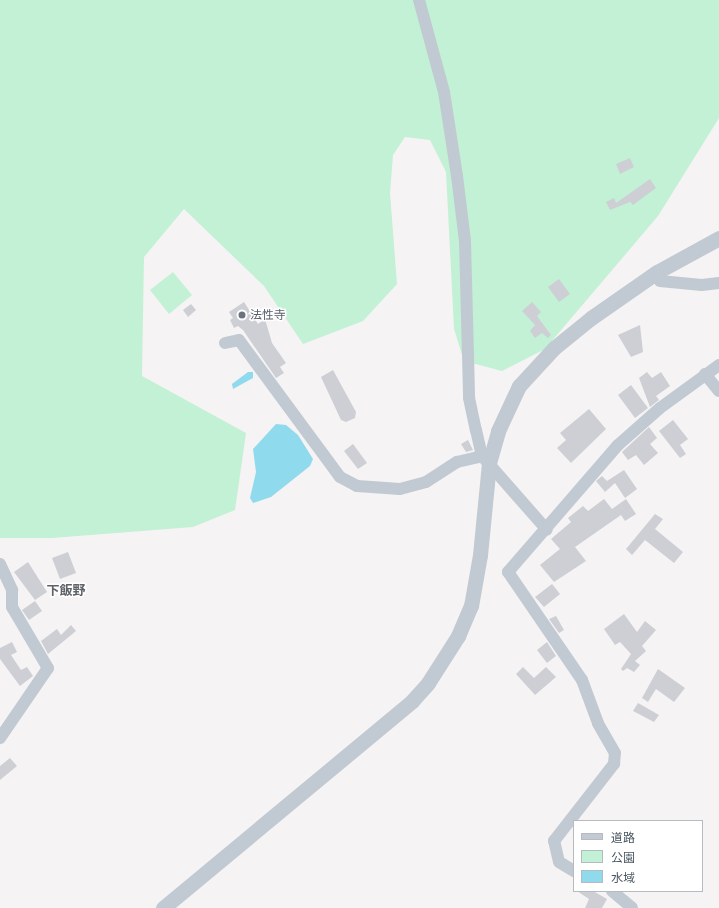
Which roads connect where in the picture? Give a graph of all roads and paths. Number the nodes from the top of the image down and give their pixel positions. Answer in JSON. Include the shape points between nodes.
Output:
{"nodes":[{"id":1,"x":419,"y":0,"type":"edge"},
{"id":2,"x":719,"y":238,"type":"edge"},
{"id":3,"x":657,"y":272,"type":"junction"},
{"id":4,"x":719,"y":283,"type":"edge"},
{"id":5,"x":225,"y":343,"type":"dead end"},
{"id":6,"x":719,"y":365,"type":"edge"},
{"id":7,"x":705,"y":374,"type":"junction"},
{"id":8,"x":719,"y":391,"type":"edge"},
{"id":9,"x":486,"y":459,"type":"junction"},
{"id":10,"x":547,"y":530,"type":"junction"},
{"id":11,"x":2,"y":568,"type":"edge"},
{"id":12,"x":0,"y":738,"type":"edge"},
{"id":13,"x":573,"y":870,"type":"edge"},
{"id":14,"x":613,"y":892,"type":"edge"},
{"id":15,"x":163,"y":908,"type":"edge"},
{"id":16,"x":632,"y":908,"type":"edge"}],
"edges":[{"from":1,"to":9,"type":"street","via":[[444,92],[457,176],[465,242],[469,398]]},
{"from":2,"to":3,"type":"street"},
{"from":3,"to":4,"type":"street","via":[[660,281],[683,285]]},
{"from":3,"to":9,"type":"street","via":[[591,318],[538,364],[509,406]]},
{"from":5,"to":9,"type":"street","via":[[239,340],[340,477],[357,486],[400,489],[426,482],[457,462]]},
{"from":6,"to":7,"type":"street"},
{"from":7,"to":8,"type":"street"},
{"from":7,"to":10,"type":"street","via":[[617,446]]},
{"from":9,"to":10,"type":"street"},
{"from":9,"to":15,"type":"street","via":[[480,555],[471,606],[458,636],[428,683],[407,705]]},
{"from":10,"to":13,"type":"street","via":[[508,572],[582,680],[598,723],[615,753],[614,764],[554,841],[559,862]]},
{"from":11,"to":12,"type":"street","via":[[12,590],[12,607],[48,668]]},
{"from":14,"to":16,"type":"street"}]}
